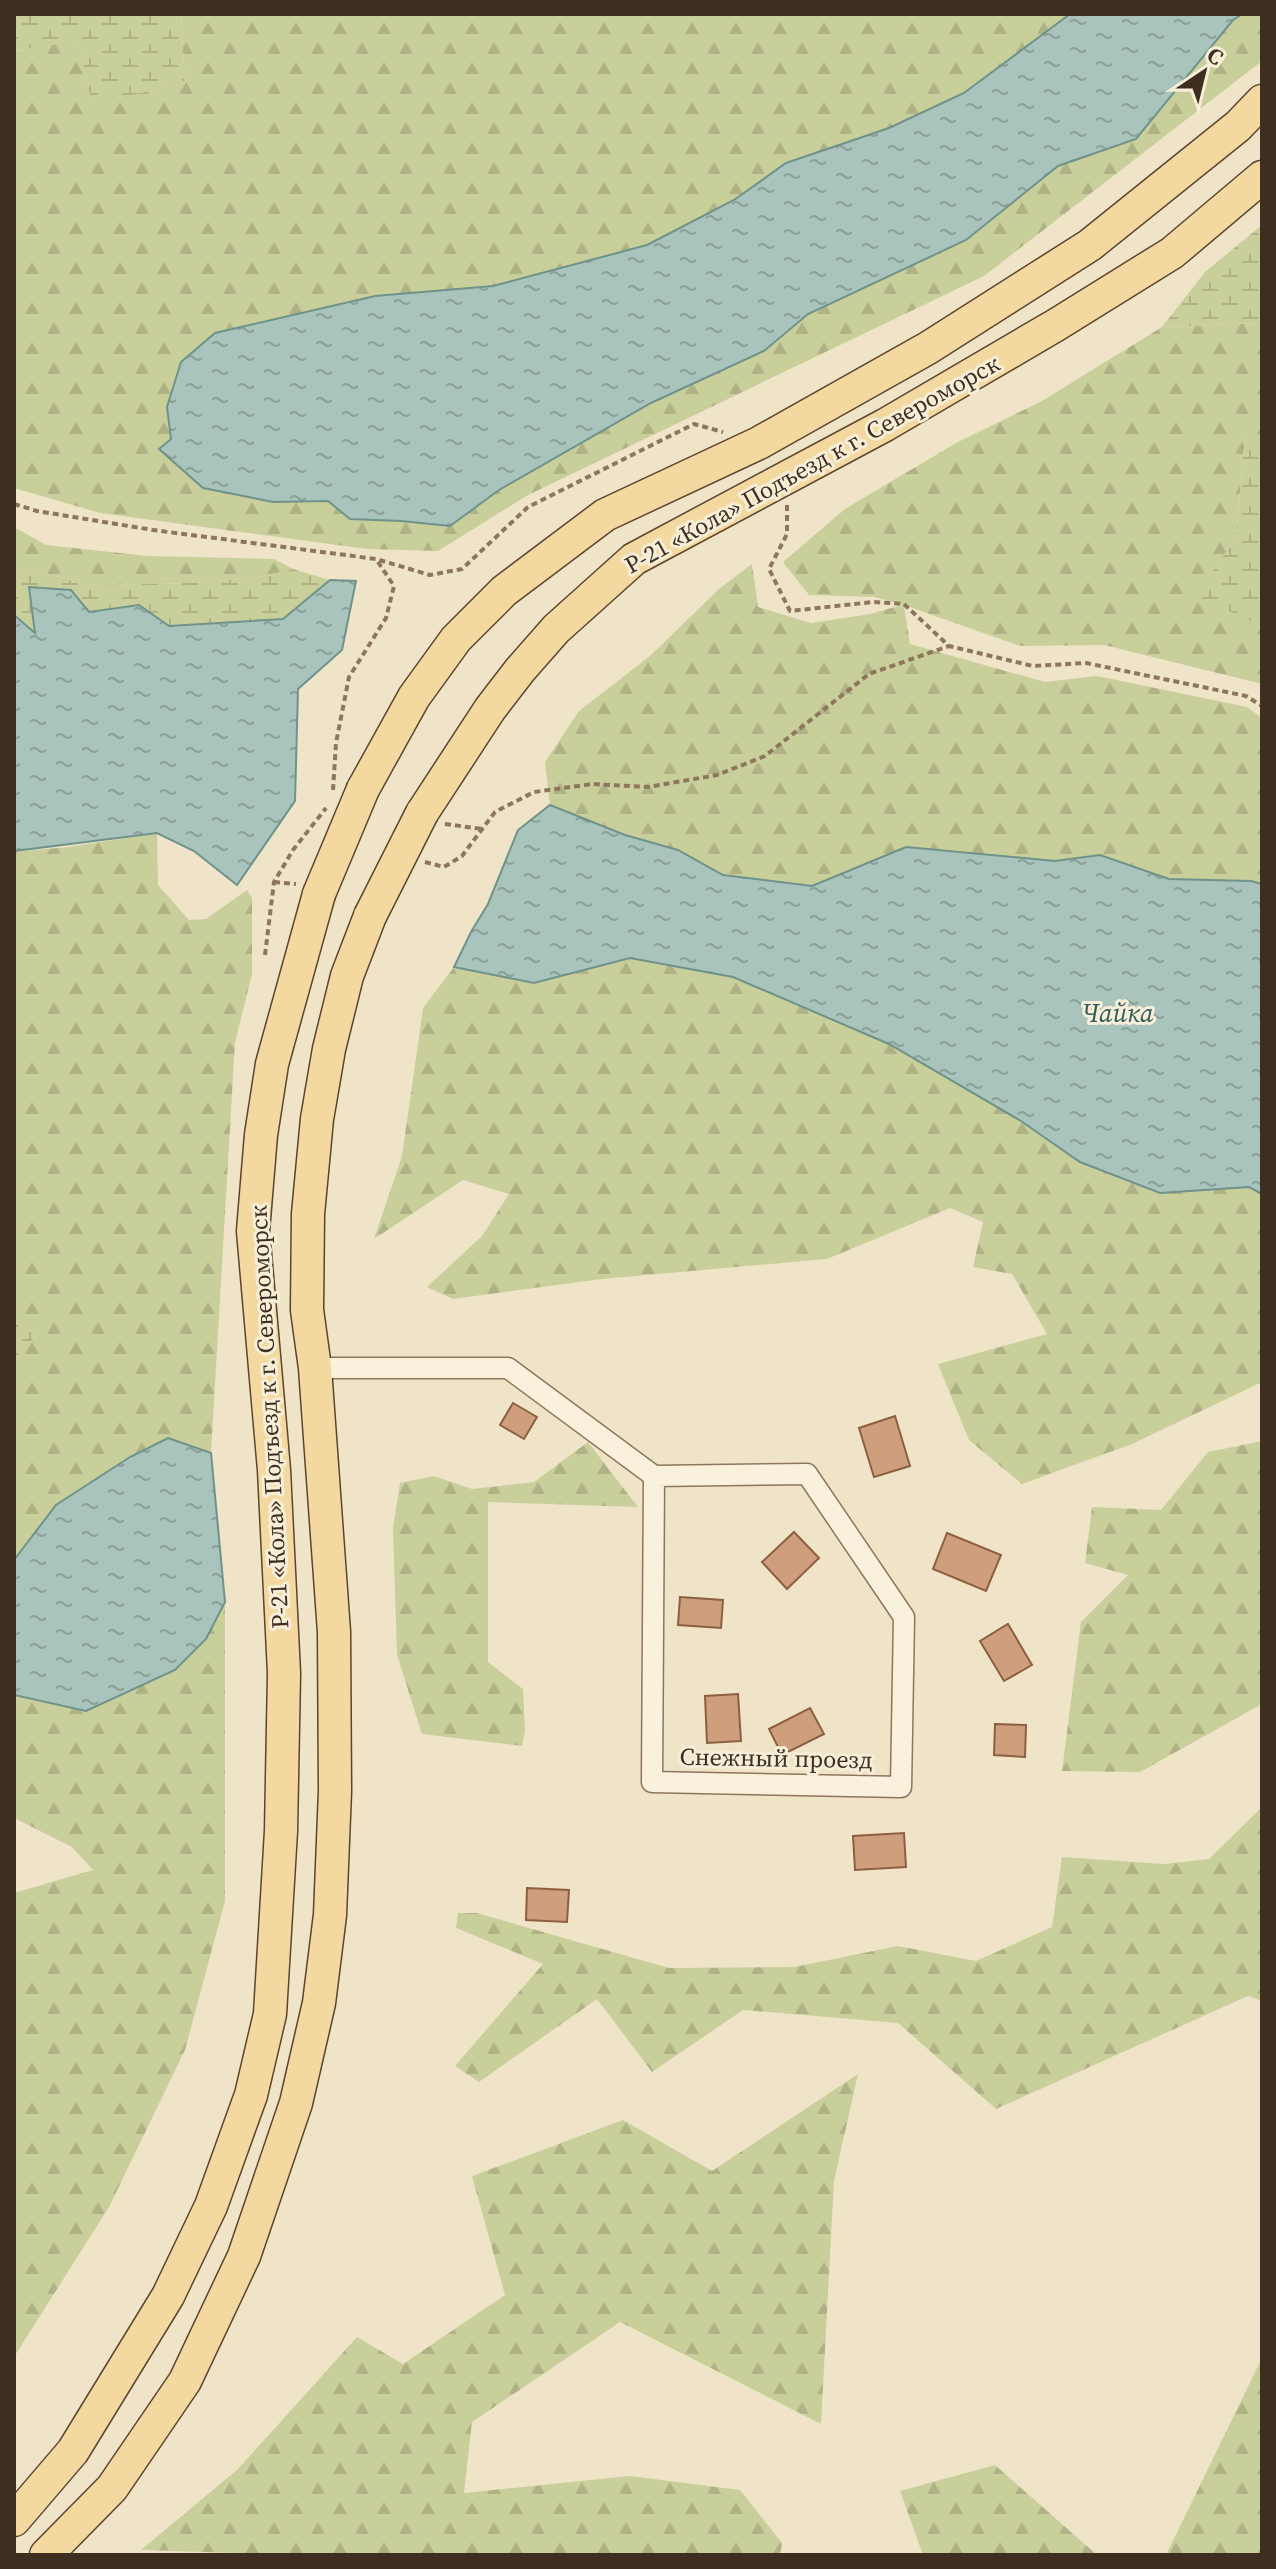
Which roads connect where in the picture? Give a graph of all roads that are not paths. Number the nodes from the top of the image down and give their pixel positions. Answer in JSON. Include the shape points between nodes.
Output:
{"nodes":[{"id":1,"x":1262,"y":101,"type":"edge"},
{"id":2,"x":1262,"y":177,"type":"edge"},
{"id":3,"x":315,"y":1368,"type":"junction"},
{"id":4,"x":654,"y":1476,"type":"junction"},
{"id":5,"x":14,"y":2520,"type":"edge"},
{"id":6,"x":46,"y":2555,"type":"edge"}],
"edges":[{"from":1,"to":5,"type":"main road","name":"Р-21 «Кола» Подъезд к г. Североморск","bridge":true,"via":[[1090,245],[928,348],[759,443],[605,515],[504,591],[456,639],[414,697],[363,789],[319,894],[272,1064],[253,1231],[274,1470],[284,1673],[270,2014],[251,2095],[211,2206],[168,2296],[73,2451]]},
{"from":2,"to":3,"type":"main road","name":"Р-21 «Кола» Подъезд к г. Североморск","bridge":true,"via":[[1172,253],[1056,325],[898,418],[634,559],[556,629],[490,709],[420,816],[370,916],[344,990],[317,1119],[308,1214],[307,1310]]},
{"from":3,"to":4,"type":"street","via":[[508,1368]]},
{"from":3,"to":6,"type":"main road","name":"Р-21 «Кола» Подъезд к г. Североморск","via":[[334,1632],[330,1915],[319,2003],[296,2103],[244,2256],[185,2381],[112,2488]]},
{"from":4,"to":4,"type":"street","name":"Снежный проезд","via":[[652,1782],[901,1787],[904,1617],[807,1474]]}]}
